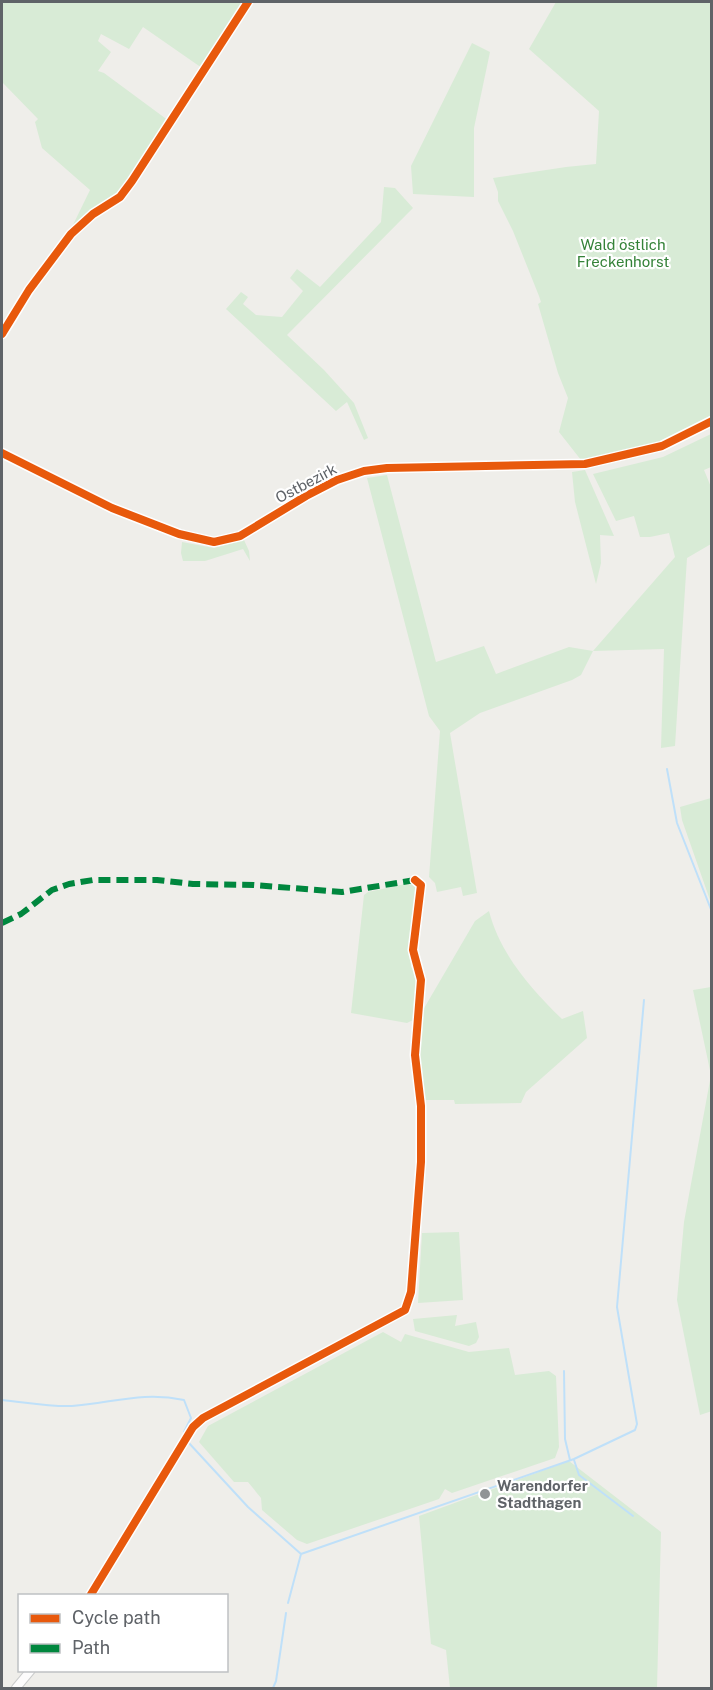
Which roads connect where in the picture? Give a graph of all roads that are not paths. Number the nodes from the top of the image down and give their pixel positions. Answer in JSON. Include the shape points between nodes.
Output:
{"nodes":[{"id":1,"x":248,"y":2,"type":"edge"},
{"id":2,"x":2,"y":334,"type":"edge"},
{"id":3,"x":711,"y":421,"type":"edge"},
{"id":4,"x":2,"y":453,"type":"edge"},
{"id":5,"x":415,"y":880,"type":"dead end"},
{"id":6,"x":91,"y":1594,"type":"edge"},
{"id":7,"x":30,"y":1672,"type":"edge"},
{"id":8,"x":16,"y":1689,"type":"edge"}],
"edges":[{"from":1,"to":2,"type":"street","via":[[132,181],[120,197],[71,234]]},
{"from":3,"to":4,"type":"street","name":"Ostbezirk","via":[[662,446],[585,464],[364,471],[321,488],[240,536],[214,542],[179,534],[112,508]]},
{"from":5,"to":6,"type":"street","via":[[421,885],[413,950],[421,980],[415,1055],[422,1106],[422,1162],[411,1293],[405,1310],[203,1418],[184,1439]]},
{"from":7,"to":8,"type":"street"}]}
